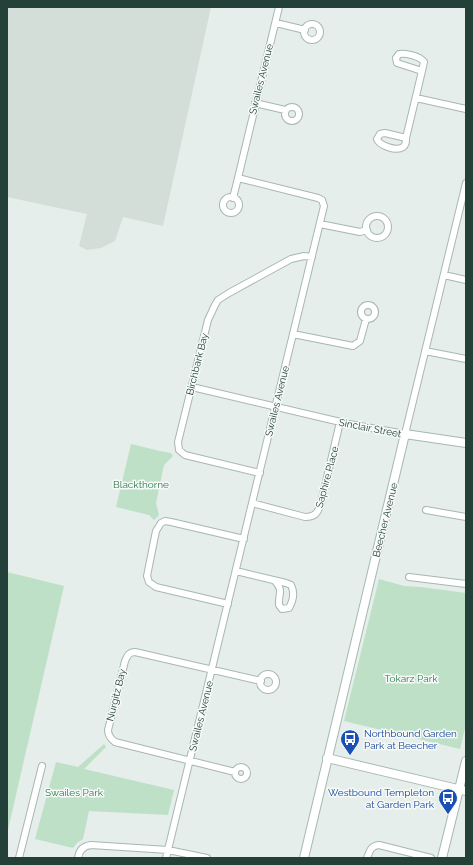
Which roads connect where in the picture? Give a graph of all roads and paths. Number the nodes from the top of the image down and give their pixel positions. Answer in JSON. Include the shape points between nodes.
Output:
{"nodes":[{"id":1,"x":280,"y":7,"type":"edge"},
{"id":2,"x":276,"y":23,"type":"junction"},
{"id":3,"x":305,"y":30,"type":"dead end"},
{"id":4,"x":422,"y":71,"type":"dead end"},
{"id":5,"x":416,"y":98,"type":"junction"},
{"id":6,"x":255,"y":103,"type":"junction"},
{"id":7,"x":466,"y":109,"type":"edge"},
{"id":8,"x":285,"y":110,"type":"dead end"},
{"id":9,"x":406,"y":138,"type":"dead end"},
{"id":10,"x":238,"y":178,"type":"junction"},
{"id":11,"x":466,"y":183,"type":"edge"},
{"id":12,"x":233,"y":198,"type":"dead end"},
{"id":13,"x":320,"y":224,"type":"junction"},
{"id":14,"x":367,"y":230,"type":"dead end"},
{"id":15,"x":312,"y":257,"type":"junction"},
{"id":16,"x":444,"y":275,"type":"junction"},
{"id":17,"x":466,"y":280,"type":"edge"},
{"id":18,"x":366,"y":319,"type":"dead end"},
{"id":19,"x":293,"y":334,"type":"junction"},
{"id":20,"x":426,"y":351,"type":"junction"},
{"id":21,"x":466,"y":359,"type":"edge"},
{"id":22,"x":192,"y":387,"type":"junction"},
{"id":23,"x":276,"y":406,"type":"junction"},
{"id":24,"x":340,"y":422,"type":"junction"},
{"id":25,"x":406,"y":434,"type":"junction"},
{"id":26,"x":466,"y":442,"type":"edge"},
{"id":27,"x":260,"y":473,"type":"junction"},
{"id":28,"x":252,"y":503,"type":"junction"},
{"id":29,"x":426,"y":510,"type":"dead end"},
{"id":30,"x":466,"y":516,"type":"edge"},
{"id":31,"x":244,"y":540,"type":"junction"},
{"id":32,"x":236,"y":571,"type":"junction"},
{"id":33,"x":409,"y":577,"type":"dead end"},
{"id":34,"x":275,"y":581,"type":"junction"},
{"id":35,"x":466,"y":584,"type":"edge"},
{"id":36,"x":228,"y":604,"type":"junction"},
{"id":37,"x":212,"y":670,"type":"junction"},
{"id":38,"x":261,"y":681,"type":"dead end"},
{"id":39,"x":328,"y":758,"type":"junction"},
{"id":40,"x":190,"y":760,"type":"junction"},
{"id":41,"x":466,"y":761,"type":"edge"},
{"id":42,"x":42,"y":766,"type":"dead end"},
{"id":43,"x":235,"y":772,"type":"dead end"},
{"id":44,"x":463,"y":790,"type":"edge"},
{"id":45,"x":168,"y":850,"type":"junction"},
{"id":46,"x":19,"y":858,"type":"edge"},
{"id":47,"x":78,"y":858,"type":"edge"},
{"id":48,"x":166,"y":858,"type":"edge"},
{"id":49,"x":207,"y":858,"type":"edge"},
{"id":50,"x":304,"y":858,"type":"edge"},
{"id":51,"x":368,"y":858,"type":"edge"},
{"id":52,"x":431,"y":858,"type":"edge"},
{"id":53,"x":442,"y":858,"type":"edge"}],
"edges":[{"from":1,"to":2,"type":"street","name":"Swailes Avenue"},
{"from":2,"to":3,"type":"street"},
{"from":2,"to":6,"type":"street","name":"Swailes Avenue"},
{"from":4,"to":5,"type":"street"},
{"from":5,"to":7,"type":"street"},
{"from":5,"to":9,"type":"street"},
{"from":6,"to":8,"type":"street"},
{"from":6,"to":10,"type":"street","name":"Swailes Avenue"},
{"from":10,"to":12,"type":"street"},
{"from":10,"to":13,"type":"street","name":"Swailes Avenue","via":[[322,200],[324,206]]},
{"from":11,"to":16,"type":"street","name":"Beecher Avenue"},
{"from":13,"to":14,"type":"street","via":[[360,232]]},
{"from":13,"to":15,"type":"street","name":"Swailes Avenue"},
{"from":15,"to":19,"type":"street","name":"Swailes Avenue"},
{"from":15,"to":22,"type":"street","name":"Birchbark Bay","via":[[291,259],[218,300],[210,313]]},
{"from":16,"to":17,"type":"street"},
{"from":16,"to":20,"type":"street","name":"Beecher Avenue"},
{"from":18,"to":19,"type":"street","via":[[360,342],[353,346]]},
{"from":19,"to":23,"type":"street","name":"Swailes Avenue"},
{"from":20,"to":21,"type":"street"},
{"from":20,"to":25,"type":"street","name":"Beecher Avenue"},
{"from":22,"to":23,"type":"street","name":"Sinclair Street"},
{"from":22,"to":27,"type":"street","name":"Birchbark Bay","via":[[178,442],[181,453]]},
{"from":23,"to":24,"type":"street","name":"Sinclair Street"},
{"from":23,"to":27,"type":"street","name":"Swailes Avenue"},
{"from":24,"to":25,"type":"street","name":"Sinclair Street"},
{"from":24,"to":28,"type":"street","name":"Saphire Place","via":[[321,503],[316,514],[305,517]]},
{"from":25,"to":26,"type":"street","name":"Sinclair Street"},
{"from":25,"to":39,"type":"street","name":"Beecher Avenue"},
{"from":27,"to":28,"type":"street","name":"Swailes Avenue"},
{"from":28,"to":31,"type":"street","name":"Swailes Avenue"},
{"from":29,"to":30,"type":"street"},
{"from":31,"to":32,"type":"street","name":"Swailes Avenue"},
{"from":31,"to":36,"type":"street","via":[[165,521],[156,531],[147,576],[152,585]]},
{"from":32,"to":34,"type":"street"},
{"from":32,"to":36,"type":"street","name":"Swailes Avenue"},
{"from":33,"to":35,"type":"street"},
{"from":34,"to":34,"type":"street","via":[[280,586],[279,605],[282,609],[288,608],[293,598],[293,589],[291,585]]},
{"from":36,"to":37,"type":"street","name":"Swailes Avenue"},
{"from":37,"to":38,"type":"street"},
{"from":37,"to":40,"type":"street","name":"Swailes Avenue"},
{"from":37,"to":40,"type":"street","name":"Nurgitz Bay","via":[[131,652],[127,656],[121,676],[108,730],[111,739]]},
{"from":39,"to":44,"type":"street"},
{"from":39,"to":50,"type":"street","name":"Beecher Avenue"},
{"from":40,"to":43,"type":"street"},
{"from":40,"to":45,"type":"street","name":"Swailes Avenue"},
{"from":41,"to":44,"type":"street"},
{"from":42,"to":46,"type":"street"},
{"from":44,"to":53,"type":"street"},
{"from":45,"to":47,"type":"street","via":[[91,845],[83,847]]},
{"from":45,"to":48,"type":"street","name":"Swailes Avenue"},
{"from":45,"to":49,"type":"street"},
{"from":51,"to":52,"type":"street","via":[[370,850],[379,845]]}]}
